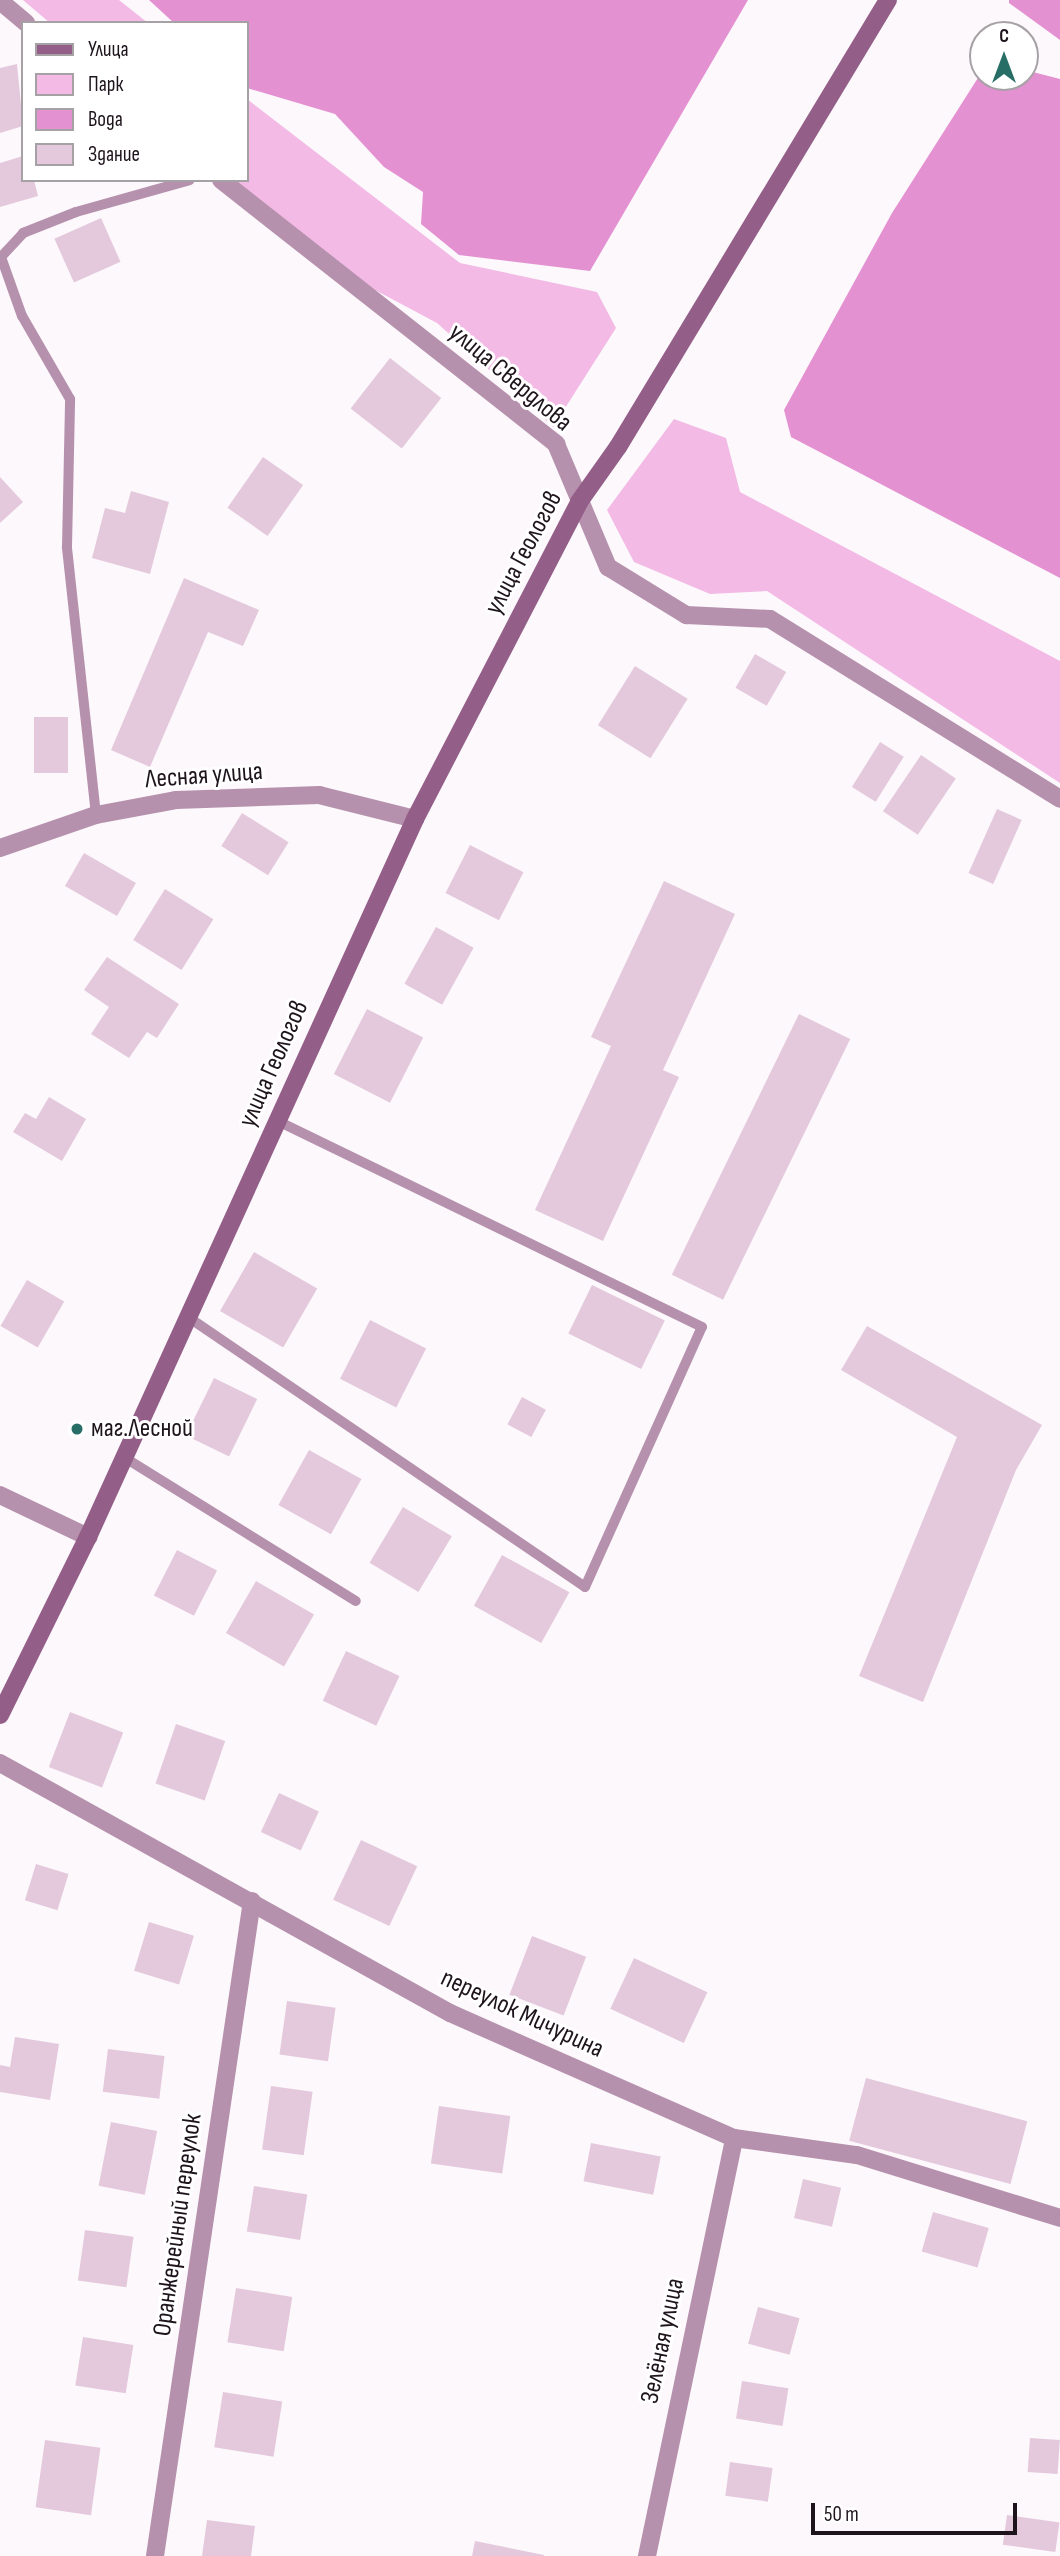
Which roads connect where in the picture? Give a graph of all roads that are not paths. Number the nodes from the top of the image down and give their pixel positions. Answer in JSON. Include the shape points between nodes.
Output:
{"nodes":[{"id":1,"x":888,"y":0,"type":"edge"},
{"id":2,"x":0,"y":1,"type":"edge"},
{"id":3,"x":24,"y":21,"type":"edge"},
{"id":4,"x":183,"y":182,"type":"edge"},
{"id":5,"x":224,"y":182,"type":"edge"},
{"id":6,"x":579,"y":502,"type":"junction"},
{"id":7,"x":1060,"y":799,"type":"edge"},
{"id":8,"x":96,"y":815,"type":"junction"},
{"id":9,"x":415,"y":819,"type":"junction"},
{"id":10,"x":0,"y":848,"type":"edge"},
{"id":11,"x":276,"y":1120,"type":"junction"},
{"id":12,"x":188,"y":1317,"type":"junction"},
{"id":13,"x":122,"y":1456,"type":"junction"},
{"id":14,"x":0,"y":1495,"type":"edge"},
{"id":15,"x":88,"y":1537,"type":"junction"},
{"id":16,"x":356,"y":1601,"type":"dead end"},
{"id":17,"x":0,"y":1715,"type":"edge"},
{"id":18,"x":0,"y":1763,"type":"edge"},
{"id":19,"x":253,"y":1901,"type":"junction"},
{"id":20,"x":734,"y":2138,"type":"junction"},
{"id":21,"x":1060,"y":2218,"type":"edge"},
{"id":22,"x":155,"y":2556,"type":"edge"},
{"id":23,"x":647,"y":2556,"type":"edge"}],
"edges":[{"from":1,"to":6,"type":"street","name":"улица Геологов","via":[[618,447]]},
{"from":2,"to":3,"type":"street"},
{"from":4,"to":8,"type":"lane","via":[[33,228],[1,257],[22,316],[69,399],[67,547]]},
{"from":5,"to":6,"type":"street","name":"улица Свердлова","via":[[556,444]]},
{"from":6,"to":7,"type":"street","name":"улица Свердлова","via":[[608,567],[686,615],[770,619]]},
{"from":6,"to":9,"type":"street","name":"улица Геологов"},
{"from":8,"to":9,"type":"street","name":"Лесная улица","via":[[176,800],[319,795]]},
{"from":8,"to":10,"type":"street","name":"Лесная улица"},
{"from":9,"to":11,"type":"street","name":"улица Геологов"},
{"from":11,"to":12,"type":"street","name":"улица Геологов"},
{"from":11,"to":12,"type":"lane","via":[[702,1327],[585,1587]]},
{"from":12,"to":13,"type":"street","name":"улица Геологов"},
{"from":13,"to":15,"type":"street","name":"улица Геологов"},
{"from":13,"to":16,"type":"lane"},
{"from":14,"to":15,"type":"street"},
{"from":15,"to":17,"type":"street","name":"улица Геологов"},
{"from":18,"to":19,"type":"street","name":"переулок Мичурина"},
{"from":19,"to":20,"type":"street","name":"переулок Мичурина","via":[[450,2014]]},
{"from":19,"to":22,"type":"street","name":"Оранжерейный переулок"},
{"from":20,"to":21,"type":"street","name":"переулок Мичурина","via":[[857,2155]]},
{"from":20,"to":23,"type":"street","name":"Зелёная улица"}]}
